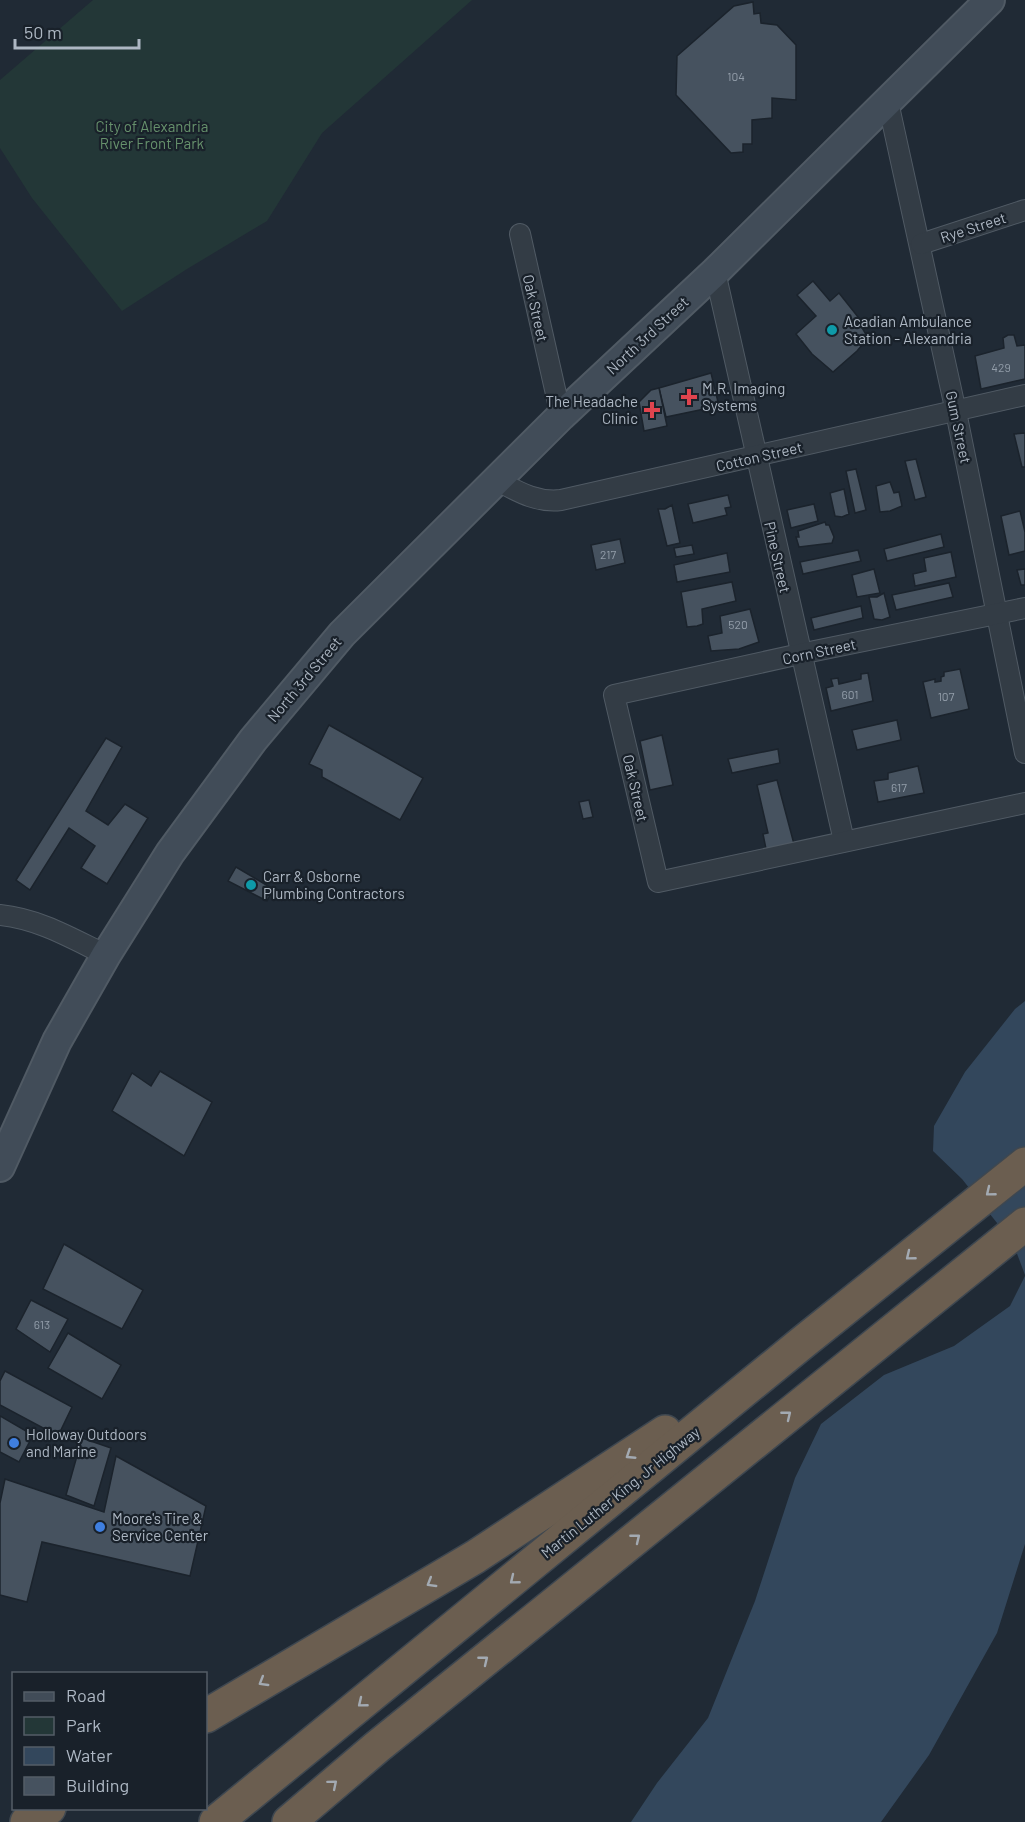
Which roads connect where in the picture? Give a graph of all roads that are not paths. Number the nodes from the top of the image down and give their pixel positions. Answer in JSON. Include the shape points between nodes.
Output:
{"nodes":[{"id":1,"x":990,"y":0,"type":"edge"},
{"id":2,"x":888,"y":102,"type":"junction"},
{"id":3,"x":1025,"y":210,"type":"edge"},
{"id":4,"x":520,"y":234,"type":"dead end"},
{"id":5,"x":921,"y":244,"type":"junction"},
{"id":6,"x":714,"y":272,"type":"junction"},
{"id":7,"x":1025,"y":395,"type":"edge"},
{"id":8,"x":956,"y":412,"type":"junction"},
{"id":9,"x":561,"y":416,"type":"junction"},
{"id":10,"x":756,"y":457,"type":"junction"},
{"id":11,"x":496,"y":480,"type":"junction"},
{"id":12,"x":1025,"y":608,"type":"edge"},
{"id":13,"x":997,"y":614,"type":"junction"},
{"id":14,"x":800,"y":654,"type":"junction"},
{"id":15,"x":614,"y":695,"type":"joint"},
{"id":16,"x":1025,"y":753,"type":"edge"},
{"id":17,"x":1025,"y":803,"type":"edge"},
{"id":18,"x":844,"y":841,"type":"junction"},
{"id":19,"x":0,"y":915,"type":"edge"},
{"id":20,"x":106,"y":955,"type":"junction"},
{"id":21,"x":1025,"y":1164,"type":"edge"},
{"id":22,"x":0,"y":1167,"type":"edge"},
{"id":23,"x":1025,"y":1224,"type":"edge"},
{"id":24,"x":802,"y":1342,"type":"junction"},
{"id":25,"x":207,"y":1715,"type":"edge"},
{"id":26,"x":47,"y":1810,"type":"edge"},
{"id":27,"x":27,"y":1822,"type":"edge"},
{"id":28,"x":216,"y":1822,"type":"edge"},
{"id":29,"x":289,"y":1822,"type":"edge"}],
"edges":[{"from":1,"to":2,"type":"main road","name":"North 3rd Street"},
{"from":2,"to":5,"type":"street","name":"Gum Street"},
{"from":2,"to":6,"type":"main road","name":"North 3rd Street"},
{"from":3,"to":5,"type":"street","name":"Rye Street"},
{"from":4,"to":9,"type":"street","name":"Oak Street"},
{"from":5,"to":8,"type":"street","name":"Gum Street"},
{"from":6,"to":9,"type":"main road","name":"North 3rd Street"},
{"from":6,"to":10,"type":"street","name":"Pine Street"},
{"from":7,"to":8,"type":"street","name":"Cotton Street"},
{"from":8,"to":10,"type":"street","name":"Cotton Street"},
{"from":8,"to":13,"type":"street","name":"Gum Street"},
{"from":9,"to":11,"type":"main road","name":"North 3rd Street"},
{"from":10,"to":11,"type":"street","name":"Cotton Street","via":[[547,502]]},
{"from":10,"to":14,"type":"street","name":"Pine Street"},
{"from":11,"to":20,"type":"main road","name":"North 3rd Street","via":[[342,634],[253,740],[170,853]]},
{"from":12,"to":13,"type":"street","name":"Corn Street"},
{"from":13,"to":14,"type":"street","name":"Corn Street"},
{"from":13,"to":16,"type":"street","name":"Gum Street"},
{"from":14,"to":15,"type":"street","name":"Corn Street"},
{"from":14,"to":18,"type":"street","name":"Pine Street"},
{"from":15,"to":18,"type":"street","name":"Oak Street","via":[[658,882]]},
{"from":17,"to":18,"type":"street"},
{"from":19,"to":20,"type":"street","via":[[49,926]]},
{"from":20,"to":22,"type":"main road","name":"North 3rd Street","via":[[57,1041]]},
{"from":21,"to":24,"type":"highway","name":"Martin Luther King, Jr Highway","one_way":true},
{"from":29,"to":23,"type":"highway","one_way":true},
{"from":24,"to":25,"type":"highway","one_way":true,"via":[[475,1557]]},
{"from":24,"to":28,"type":"highway","name":"Martin Luther King, Jr Highway","one_way":true},
{"from":26,"to":27,"type":"highway"}]}
